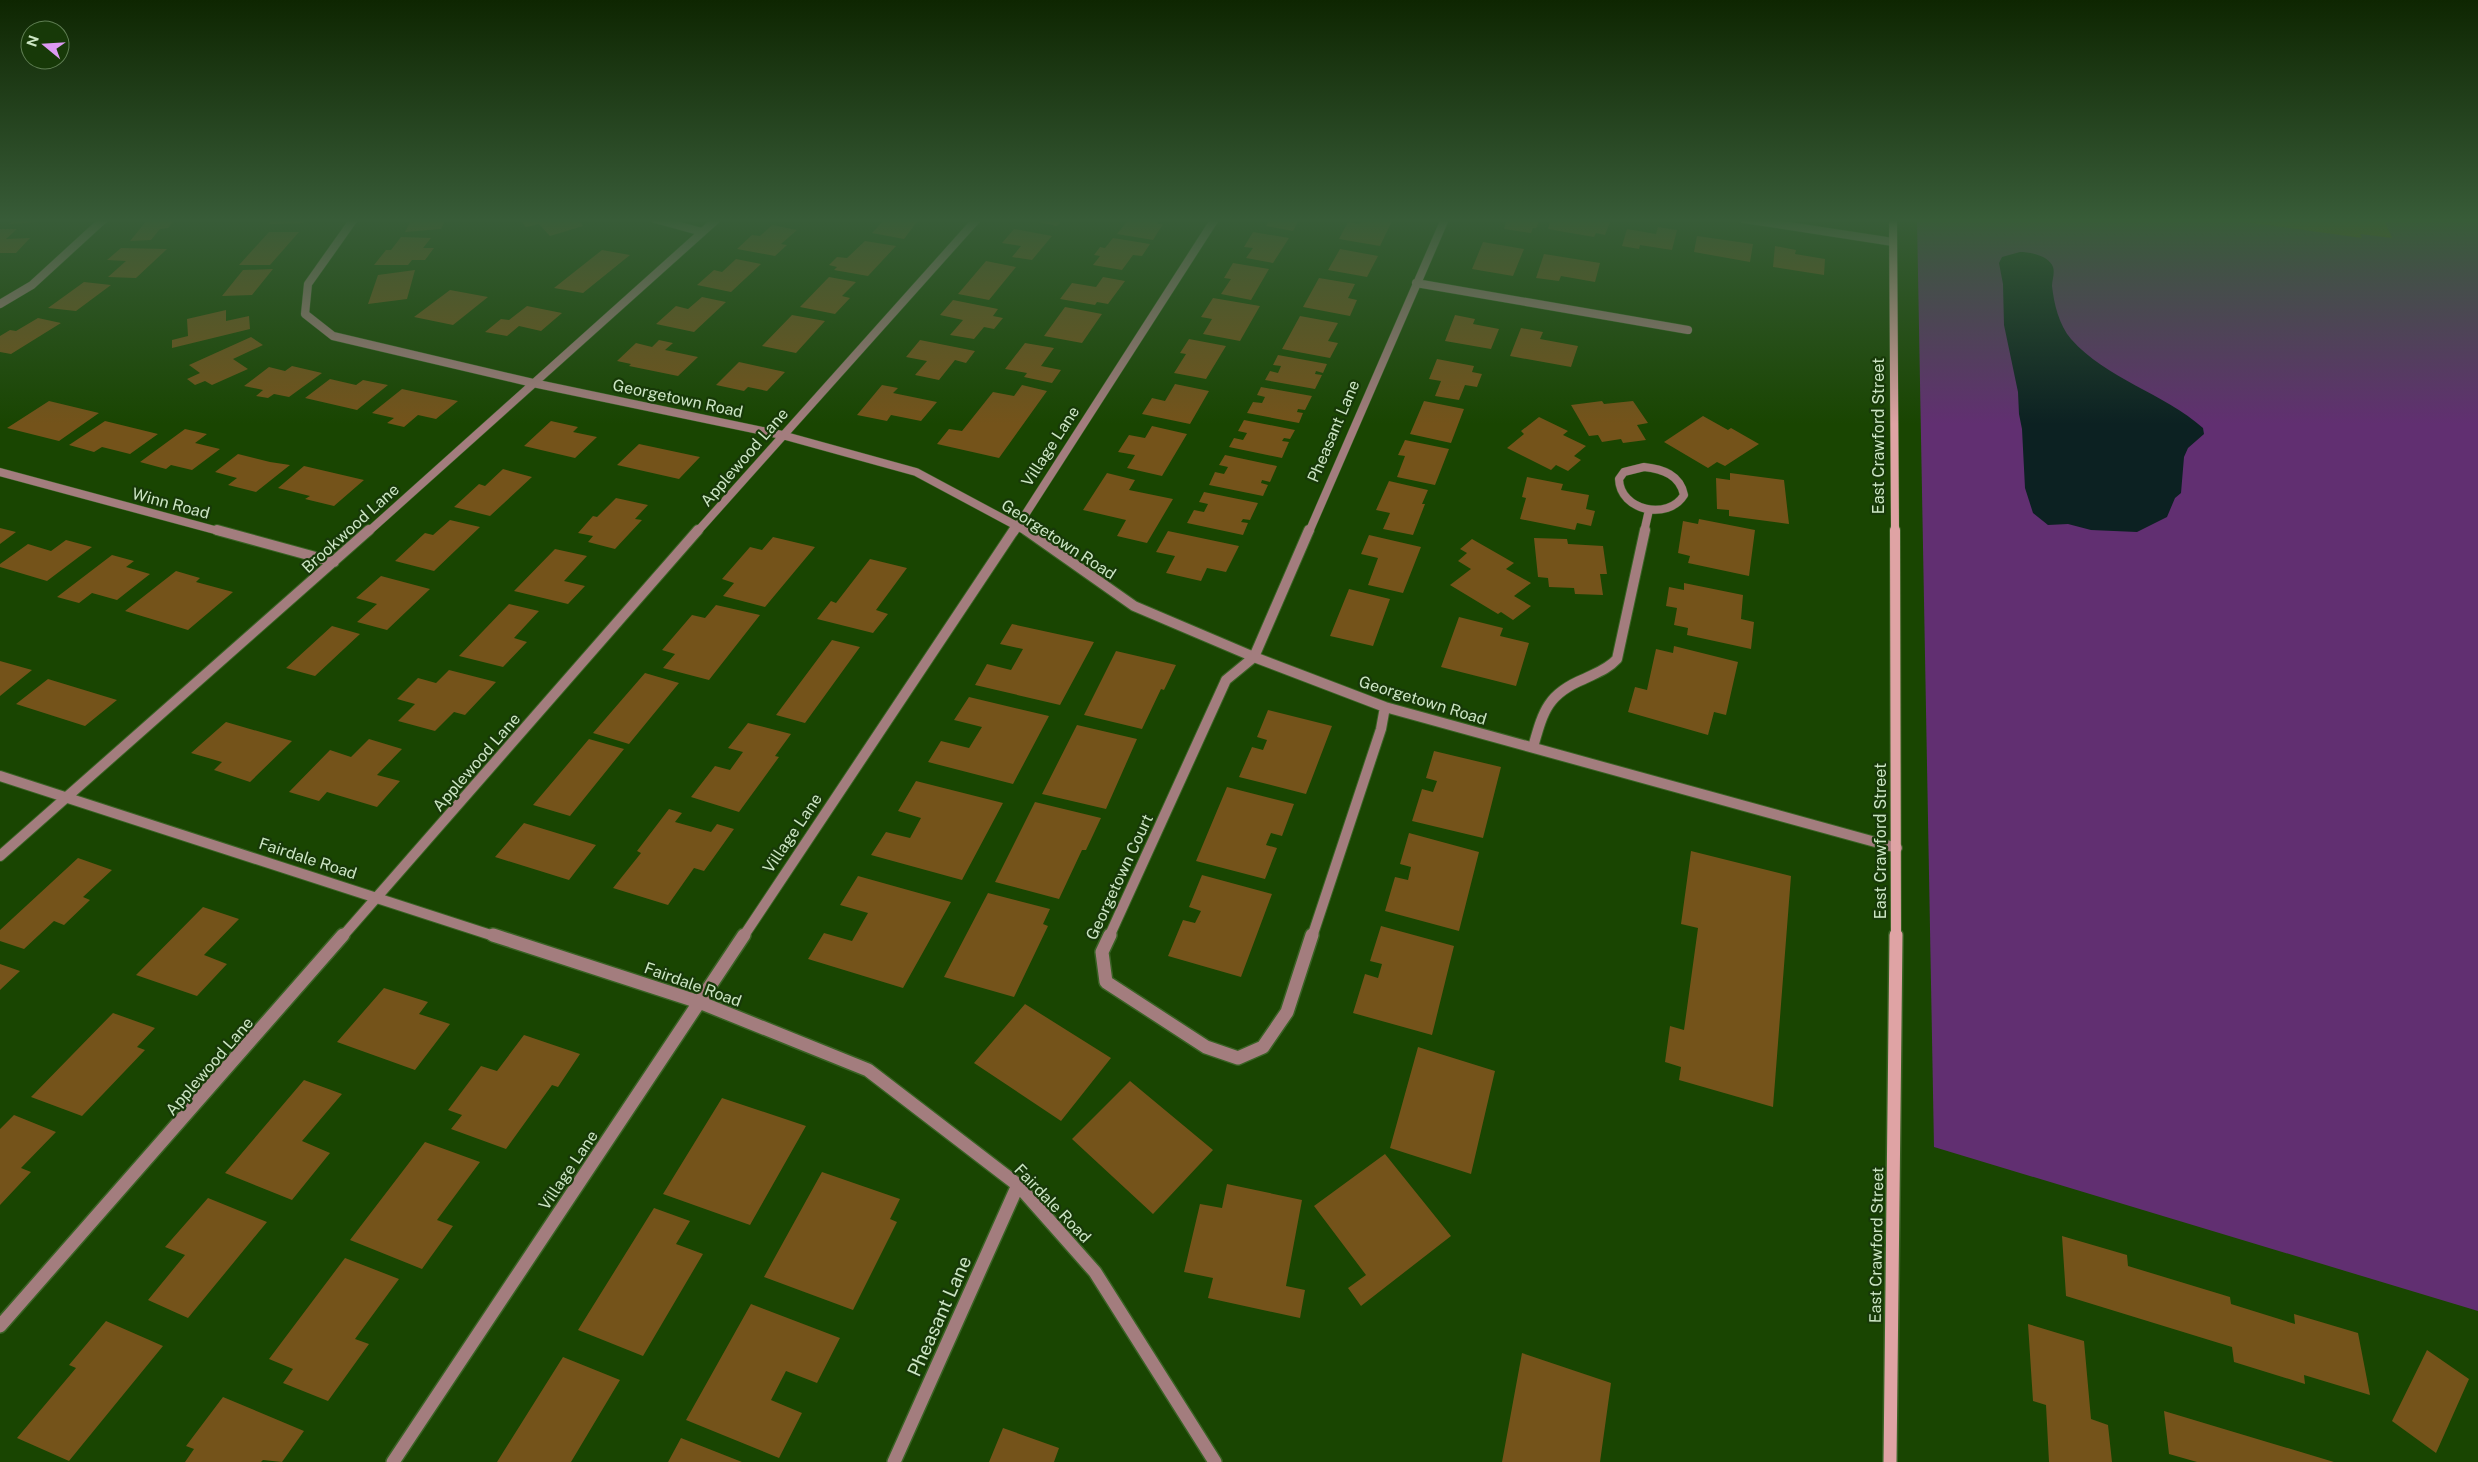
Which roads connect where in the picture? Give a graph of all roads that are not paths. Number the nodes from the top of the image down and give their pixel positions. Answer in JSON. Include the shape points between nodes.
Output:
{"nodes":[{"id":1,"x":28,"y":287,"type":"edge"},
{"id":2,"x":308,"y":287,"type":"edge"},
{"id":3,"x":640,"y":287,"type":"edge"},
{"id":4,"x":916,"y":287,"type":"edge"},
{"id":5,"x":1171,"y":287,"type":"edge"},
{"id":6,"x":1414,"y":287,"type":"edge"},
{"id":7,"x":1440,"y":287,"type":"edge"},
{"id":8,"x":1893,"y":287,"type":"edge"},
{"id":9,"x":0,"y":304,"type":"edge"},
{"id":10,"x":1688,"y":330,"type":"dead end"},
{"id":11,"x":533,"y":383,"type":"junction"},
{"id":12,"x":782,"y":436,"type":"junction"},
{"id":13,"x":0,"y":472,"type":"edge"},
{"id":14,"x":1649,"y":510,"type":"junction"},
{"id":15,"x":1018,"y":526,"type":"junction"},
{"id":16,"x":334,"y":562,"type":"junction"},
{"id":17,"x":1254,"y":658,"type":"junction"},
{"id":18,"x":1386,"y":707,"type":"junction"},
{"id":19,"x":1533,"y":747,"type":"junction"},
{"id":20,"x":0,"y":776,"type":"edge"},
{"id":21,"x":66,"y":798,"type":"junction"},
{"id":22,"x":1897,"y":848,"type":"junction"},
{"id":23,"x":0,"y":856,"type":"edge"},
{"id":24,"x":377,"y":897,"type":"junction"},
{"id":25,"x":699,"y":1002,"type":"junction"},
{"id":26,"x":1018,"y":1185,"type":"junction"},
{"id":27,"x":0,"y":1326,"type":"edge"},
{"id":28,"x":393,"y":1462,"type":"edge"},
{"id":29,"x":894,"y":1462,"type":"edge"},
{"id":30,"x":1214,"y":1462,"type":"edge"},
{"id":31,"x":1890,"y":1462,"type":"edge"}],
"edges":[{"from":1,"to":9,"type":"street"},
{"from":2,"to":11,"type":"street","name":"Georgetown Road","via":[[305,314],[333,336]]},
{"from":3,"to":11,"type":"street","name":"Brookwood Lane"},
{"from":4,"to":12,"type":"street","name":"Applewood Lane"},
{"from":5,"to":15,"type":"street","name":"Village Lane"},
{"from":6,"to":17,"type":"street","name":"Pheasant Lane"},
{"from":7,"to":10,"type":"street"},
{"from":8,"to":22,"type":"street","name":"East Crawford Street"},
{"from":11,"to":12,"type":"street","name":"Georgetown Road"},
{"from":11,"to":16,"type":"street","name":"Brookwood Lane"},
{"from":12,"to":15,"type":"street","name":"Georgetown Road","via":[[916,472]]},
{"from":12,"to":24,"type":"street","name":"Applewood Lane"},
{"from":13,"to":16,"type":"street","name":"Winn Road"},
{"from":14,"to":14,"type":"street","via":[[1632,503],[1622,494],[1618,484],[1625,471],[1640,467],[1665,472],[1683,487],[1684,495],[1678,503],[1662,510]]},
{"from":14,"to":19,"type":"street","via":[[1615,661],[1553,696]]},
{"from":15,"to":17,"type":"street","name":"Georgetown Road","via":[[1134,606]]},
{"from":15,"to":25,"type":"street","name":"Village Lane"},
{"from":16,"to":21,"type":"street","name":"Brookwood Lane"},
{"from":17,"to":18,"type":"street","name":"Georgetown Road"},
{"from":17,"to":18,"type":"street","name":"Georgetown Court","via":[[1226,680],[1102,952],[1106,982],[1206,1047],[1238,1058],[1263,1047],[1287,1012]]},
{"from":18,"to":19,"type":"street","name":"Georgetown Road"},
{"from":19,"to":22,"type":"street","name":"Georgetown Road"},
{"from":20,"to":21,"type":"street","name":"Fairdale Road"},
{"from":21,"to":23,"type":"street","name":"Brookwood Lane"},
{"from":21,"to":24,"type":"street","name":"Fairdale Road"},
{"from":22,"to":31,"type":"street","name":"East Crawford Street"},
{"from":24,"to":25,"type":"street","name":"Fairdale Road"},
{"from":24,"to":27,"type":"street","name":"Applewood Lane"},
{"from":25,"to":26,"type":"street","name":"Fairdale Road","via":[[868,1070]]},
{"from":25,"to":28,"type":"street","name":"Village Lane"},
{"from":26,"to":29,"type":"street","name":"Pheasant Lane"},
{"from":26,"to":30,"type":"street","name":"Fairdale Road","via":[[1095,1272]]}]}
